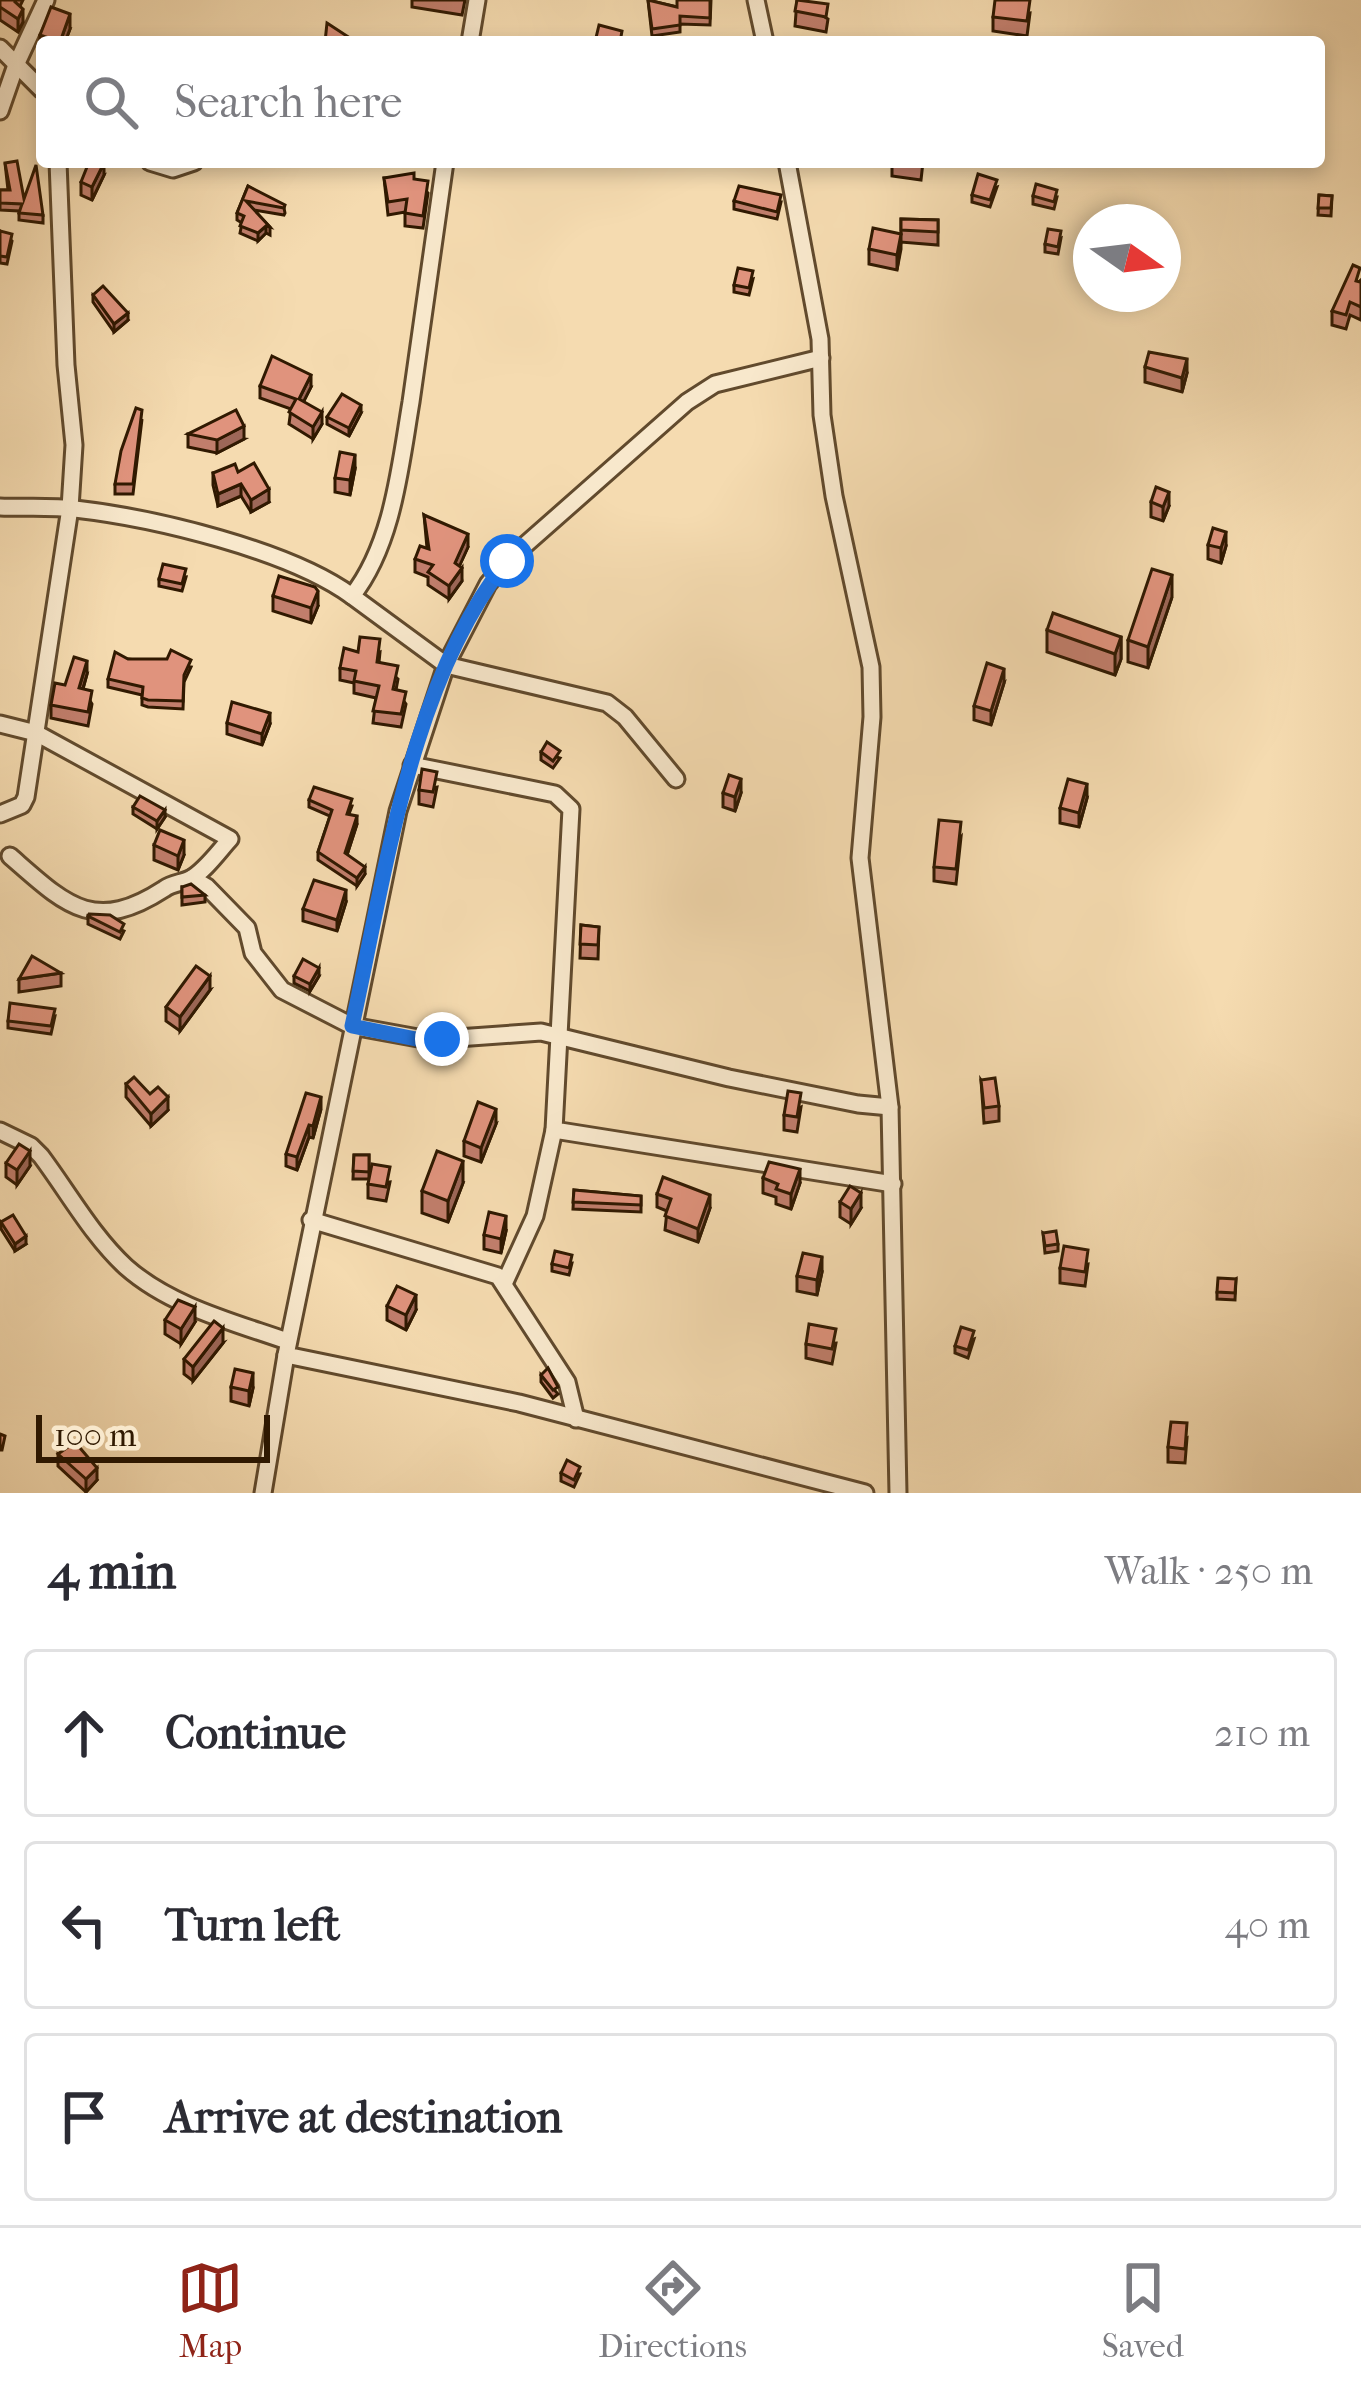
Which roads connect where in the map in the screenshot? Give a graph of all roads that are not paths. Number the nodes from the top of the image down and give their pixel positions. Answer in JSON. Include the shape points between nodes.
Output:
{"nodes":[{"id":1,"x":46,"y":0,"type":"edge"},
{"id":2,"x":476,"y":0,"type":"edge"},
{"id":3,"x":755,"y":0,"type":"edge"},
{"id":4,"x":471,"y":36,"type":"edge"},
{"id":5,"x":764,"y":36,"type":"edge"},
{"id":6,"x":0,"y":48,"type":"edge"},
{"id":7,"x":16,"y":65,"type":"junction"},
{"id":8,"x":36,"y":85,"type":"edge"},
{"id":9,"x":0,"y":111,"type":"edge"},
{"id":10,"x":58,"y":168,"type":"edge"},
{"id":11,"x":444,"y":168,"type":"edge"},
{"id":12,"x":788,"y":168,"type":"edge"},
{"id":13,"x":821,"y":358,"type":"junction"},
{"id":14,"x":0,"y":507,"type":"edge"},
{"id":15,"x":70,"y":508,"type":"junction"},
{"id":16,"x":352,"y":596,"type":"junction"},
{"id":17,"x":446,"y":665,"type":"junction"},
{"id":18,"x":0,"y":724,"type":"edge"},
{"id":19,"x":36,"y":734,"type":"junction"},
{"id":20,"x":412,"y":765,"type":"junction"},
{"id":21,"x":676,"y":779,"type":"dead end"},
{"id":22,"x":0,"y":814,"type":"edge"},
{"id":23,"x":10,"y":856,"type":"dead end"},
{"id":24,"x":192,"y":878,"type":"junction"},
{"id":25,"x":352,"y":1026,"type":"junction"},
{"id":26,"x":560,"y":1038,"type":"junction"},
{"id":27,"x":890,"y":1107,"type":"junction"},
{"id":28,"x":554,"y":1130,"type":"junction"},
{"id":29,"x":0,"y":1131,"type":"edge"},
{"id":30,"x":893,"y":1184,"type":"junction"},
{"id":31,"x":311,"y":1220,"type":"junction"},
{"id":32,"x":504,"y":1284,"type":"junction"},
{"id":33,"x":286,"y":1348,"type":"junction"},
{"id":34,"x":576,"y":1420,"type":"junction"},
{"id":35,"x":263,"y":1493,"type":"edge"},
{"id":36,"x":865,"y":1493,"type":"edge"},
{"id":37,"x":898,"y":1493,"type":"edge"}],
"edges":[{"from":1,"to":7,"type":"street"},
{"from":2,"to":4,"type":"street"},
{"from":3,"to":5,"type":"street"},
{"from":6,"to":7,"type":"street"},
{"from":7,"to":8,"type":"street"},
{"from":7,"to":9,"type":"street"},
{"from":10,"to":15,"type":"street","via":[[74,445]]},
{"from":11,"to":16,"type":"street","via":[[386,530]]},
{"from":12,"to":13,"type":"street"},
{"from":13,"to":17,"type":"street","via":[[715,384],[687,401],[507,561]]},
{"from":13,"to":27,"type":"street","via":[[834,496],[872,667],[860,858]]},
{"from":14,"to":15,"type":"street"},
{"from":15,"to":16,"type":"street","via":[[200,534],[302,568]]},
{"from":15,"to":19,"type":"street"},
{"from":16,"to":17,"type":"street"},
{"from":17,"to":20,"type":"street"},
{"from":17,"to":21,"type":"street","via":[[607,703]]},
{"from":18,"to":19,"type":"street"},
{"from":19,"to":22,"type":"street","via":[[26,797]]},
{"from":19,"to":24,"type":"street","via":[[230,839]]},
{"from":20,"to":25,"type":"street"},
{"from":20,"to":26,"type":"street","via":[[555,794],[571,809]]},
{"from":23,"to":24,"type":"street","via":[[69,904],[102,914]]},
{"from":24,"to":25,"type":"street","via":[[247,928],[253,953],[282,990]]},
{"from":25,"to":26,"type":"street","via":[[429,1040],[527,1030]]},
{"from":25,"to":31,"type":"street"},
{"from":26,"to":27,"type":"street"},
{"from":26,"to":28,"type":"street"},
{"from":27,"to":30,"type":"street"},
{"from":28,"to":30,"type":"street"},
{"from":28,"to":32,"type":"street","via":[[535,1216]]},
{"from":29,"to":33,"type":"street","via":[[41,1156],[130,1271]]},
{"from":30,"to":37,"type":"street"},
{"from":31,"to":32,"type":"street","via":[[488,1272]]},
{"from":31,"to":33,"type":"street"},
{"from":32,"to":34,"type":"street","via":[[567,1382]]},
{"from":33,"to":34,"type":"street"},
{"from":33,"to":35,"type":"street"},
{"from":34,"to":36,"type":"street"}]}
